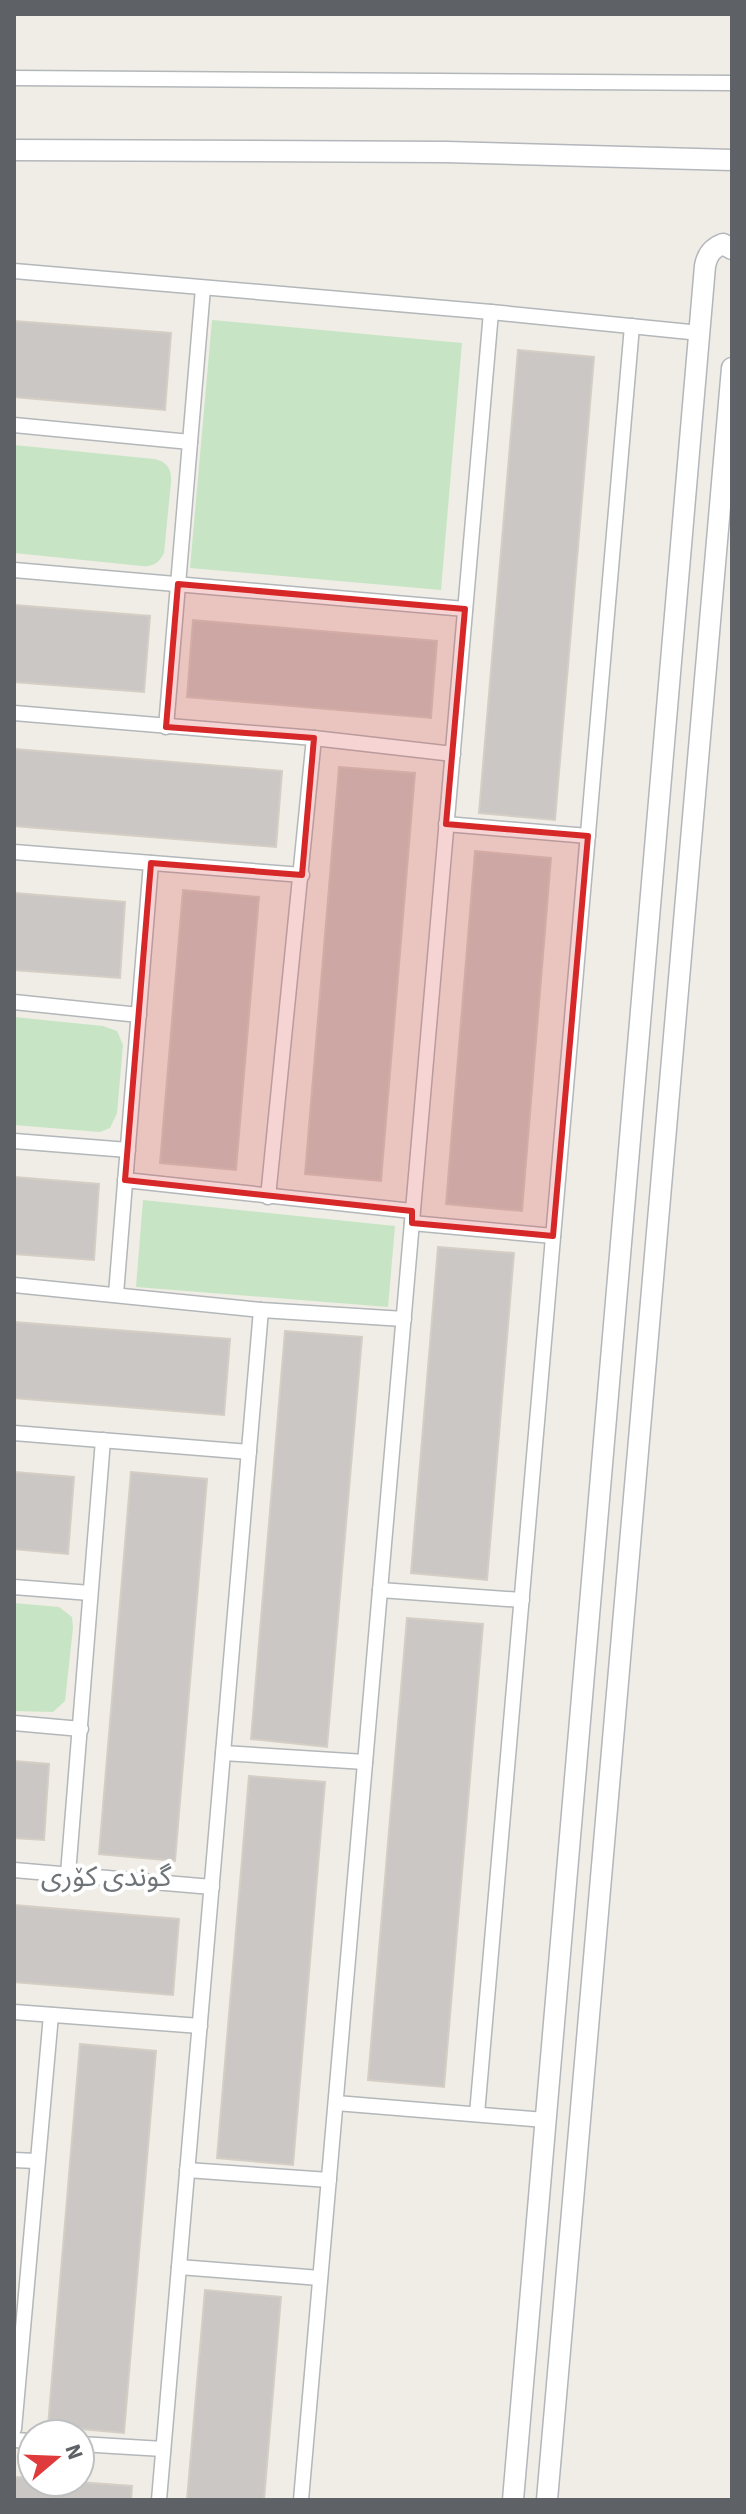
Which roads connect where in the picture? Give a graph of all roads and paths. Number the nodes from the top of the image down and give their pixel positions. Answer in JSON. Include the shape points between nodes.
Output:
{"nodes":[{"id":1,"x":14,"y":78,"type":"edge"},
{"id":2,"x":732,"y":83,"type":"edge"},
{"id":3,"x":14,"y":150,"type":"edge"},
{"id":4,"x":732,"y":160,"type":"edge"},
{"id":5,"x":732,"y":249,"type":"edge"},
{"id":6,"x":14,"y":271,"type":"edge"},
{"id":7,"x":203,"y":288,"type":"junction"},
{"id":8,"x":491,"y":312,"type":"junction"},
{"id":9,"x":632,"y":326,"type":"junction"},
{"id":10,"x":700,"y":333,"type":"junction"},
{"id":11,"x":732,"y":368,"type":"edge"},
{"id":12,"x":14,"y":425,"type":"edge"},
{"id":13,"x":190,"y":442,"type":"junction"},
{"id":14,"x":14,"y":570,"type":"edge"},
{"id":15,"x":178,"y":584,"type":"junction"},
{"id":16,"x":465,"y":609,"type":"junction"},
{"id":17,"x":14,"y":713,"type":"edge"},
{"id":18,"x":166,"y":727,"type":"junction"},
{"id":19,"x":314,"y":738,"type":"junction"},
{"id":20,"x":453,"y":754,"type":"junction"},
{"id":21,"x":446,"y":824,"type":"junction"},
{"id":22,"x":588,"y":836,"type":"junction"},
{"id":23,"x":14,"y":852,"type":"edge"},
{"id":24,"x":151,"y":863,"type":"junction"},
{"id":25,"x":302,"y":875,"type":"junction"},
{"id":26,"x":14,"y":1002,"type":"edge"},
{"id":27,"x":139,"y":1015,"type":"junction"},
{"id":28,"x":14,"y":1141,"type":"edge"},
{"id":29,"x":128,"y":1150,"type":"junction"},
{"id":30,"x":125,"y":1180,"type":"junction"},
{"id":31,"x":268,"y":1197,"type":"junction"},
{"id":32,"x":412,"y":1217,"type":"junction"},
{"id":33,"x":553,"y":1236,"type":"junction"},
{"id":34,"x":14,"y":1285,"type":"edge"},
{"id":35,"x":116,"y":1294,"type":"junction"},
{"id":36,"x":261,"y":1310,"type":"junction"},
{"id":37,"x":404,"y":1319,"type":"junction"},
{"id":38,"x":14,"y":1433,"type":"edge"},
{"id":39,"x":103,"y":1440,"type":"junction"},
{"id":40,"x":249,"y":1452,"type":"junction"},
{"id":41,"x":14,"y":1587,"type":"edge"},
{"id":42,"x":380,"y":1590,"type":"junction"},
{"id":43,"x":90,"y":1593,"type":"junction"},
{"id":44,"x":522,"y":1600,"type":"junction"},
{"id":45,"x":14,"y":1723,"type":"edge"},
{"id":46,"x":81,"y":1729,"type":"junction"},
{"id":47,"x":223,"y":1753,"type":"junction"},
{"id":48,"x":365,"y":1762,"type":"junction"},
{"id":49,"x":577,"y":1773,"type":"junction"},
{"id":50,"x":608,"y":1777,"type":"junction"},
{"id":51,"x":14,"y":1870,"type":"edge"},
{"id":52,"x":68,"y":1874,"type":"junction"},
{"id":53,"x":212,"y":1887,"type":"junction"},
{"id":54,"x":14,"y":2012,"type":"edge"},
{"id":55,"x":51,"y":2015,"type":"junction"},
{"id":56,"x":200,"y":2026,"type":"junction"},
{"id":57,"x":336,"y":2103,"type":"junction"},
{"id":58,"x":477,"y":2114,"type":"junction"},
{"id":59,"x":545,"y":2120,"type":"junction"},
{"id":60,"x":14,"y":2160,"type":"edge"},
{"id":61,"x":36,"y":2161,"type":"junction"},
{"id":62,"x":187,"y":2170,"type":"junction"},
{"id":63,"x":329,"y":2180,"type":"junction"},
{"id":64,"x":179,"y":2267,"type":"junction"},
{"id":65,"x":320,"y":2278,"type":"junction"},
{"id":66,"x":19,"y":2301,"type":"edge"},
{"id":67,"x":14,"y":2429,"type":"edge"},
{"id":68,"x":96,"y":2445,"type":"edge"},
{"id":69,"x":163,"y":2449,"type":"junction"},
{"id":70,"x":159,"y":2500,"type":"edge"},
{"id":71,"x":301,"y":2500,"type":"edge"},
{"id":72,"x":513,"y":2500,"type":"edge"},
{"id":73,"x":547,"y":2500,"type":"edge"}],
"edges":[{"from":1,"to":2,"type":"street"},
{"from":3,"to":4,"type":"street","via":[[446,152]]},
{"from":5,"to":10,"type":"street","via":[[717,246],[706,260]]},
{"from":6,"to":7,"type":"street"},
{"from":7,"to":8,"type":"street"},
{"from":7,"to":13,"type":"street"},
{"from":8,"to":9,"type":"street"},
{"from":8,"to":16,"type":"street"},
{"from":9,"to":10,"type":"street"},
{"from":9,"to":22,"type":"street"},
{"from":10,"to":49,"type":"street"},
{"from":11,"to":50,"type":"street"},
{"from":12,"to":13,"type":"street"},
{"from":13,"to":15,"type":"street"},
{"from":14,"to":15,"type":"street"},
{"from":15,"to":16,"type":"street"},
{"from":15,"to":18,"type":"street"},
{"from":16,"to":20,"type":"street"},
{"from":17,"to":18,"type":"street"},
{"from":18,"to":19,"type":"street"},
{"from":19,"to":20,"type":"street"},
{"from":19,"to":25,"type":"street"},
{"from":20,"to":21,"type":"street"},
{"from":21,"to":22,"type":"street"},
{"from":21,"to":32,"type":"street"},
{"from":22,"to":33,"type":"street"},
{"from":23,"to":24,"type":"street"},
{"from":24,"to":25,"type":"street"},
{"from":24,"to":27,"type":"street"},
{"from":25,"to":31,"type":"street"},
{"from":26,"to":27,"type":"street"},
{"from":27,"to":29,"type":"street"},
{"from":28,"to":29,"type":"street"},
{"from":29,"to":30,"type":"street"},
{"from":30,"to":31,"type":"street"},
{"from":30,"to":35,"type":"street"},
{"from":31,"to":32,"type":"street"},
{"from":32,"to":33,"type":"street"},
{"from":32,"to":37,"type":"street"},
{"from":33,"to":44,"type":"street"},
{"from":34,"to":35,"type":"street"},
{"from":35,"to":36,"type":"street"},
{"from":36,"to":37,"type":"street"},
{"from":36,"to":40,"type":"street"},
{"from":37,"to":42,"type":"street"},
{"from":38,"to":39,"type":"street"},
{"from":39,"to":40,"type":"street"},
{"from":39,"to":43,"type":"street"},
{"from":40,"to":47,"type":"street"},
{"from":41,"to":43,"type":"street"},
{"from":42,"to":44,"type":"street"},
{"from":42,"to":48,"type":"street"},
{"from":43,"to":46,"type":"street"},
{"from":44,"to":58,"type":"street"},
{"from":45,"to":46,"type":"street"},
{"from":46,"to":52,"type":"street"},
{"from":47,"to":48,"type":"street"},
{"from":47,"to":53,"type":"street"},
{"from":48,"to":57,"type":"street"},
{"from":49,"to":50,"type":"street"},
{"from":49,"to":59,"type":"street"},
{"from":50,"to":73,"type":"street"},
{"from":51,"to":52,"type":"street"},
{"from":52,"to":53,"type":"street"},
{"from":53,"to":56,"type":"street"},
{"from":54,"to":55,"type":"street"},
{"from":55,"to":56,"type":"street"},
{"from":55,"to":61,"type":"street"},
{"from":56,"to":62,"type":"street"},
{"from":57,"to":58,"type":"street"},
{"from":57,"to":63,"type":"street"},
{"from":58,"to":59,"type":"street"},
{"from":59,"to":72,"type":"street"},
{"from":60,"to":61,"type":"street"},
{"from":61,"to":66,"type":"street"},
{"from":62,"to":63,"type":"street"},
{"from":62,"to":64,"type":"street"},
{"from":63,"to":65,"type":"street"},
{"from":64,"to":65,"type":"street"},
{"from":64,"to":69,"type":"street"},
{"from":65,"to":71,"type":"street"},
{"from":66,"to":67,"type":"street"},
{"from":68,"to":69,"type":"street"},
{"from":69,"to":70,"type":"street"}]}
